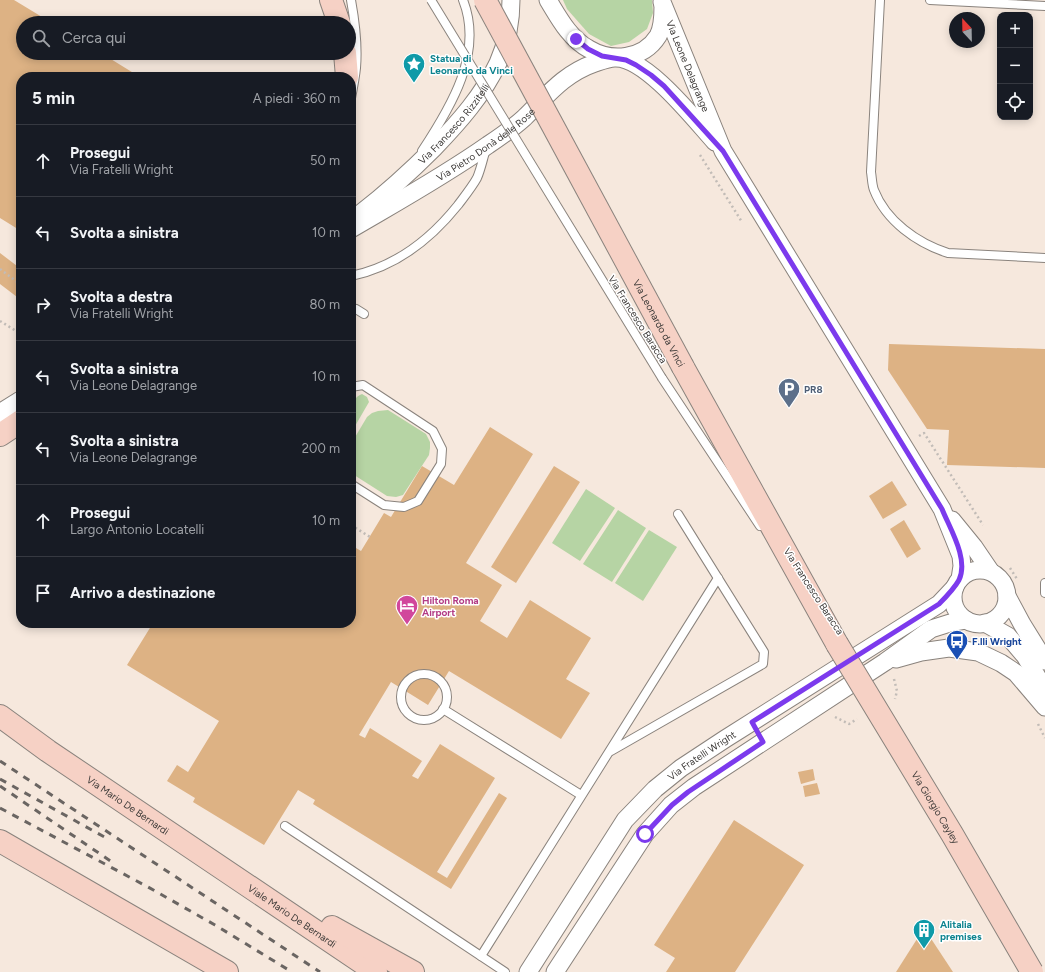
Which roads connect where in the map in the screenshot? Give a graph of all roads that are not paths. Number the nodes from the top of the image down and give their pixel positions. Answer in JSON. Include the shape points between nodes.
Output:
{"nodes":[{"id":1,"x":331,"y":0,"type":"edge"},
{"id":2,"x":351,"y":0,"type":"edge"},
{"id":3,"x":431,"y":0,"type":"edge"},
{"id":4,"x":463,"y":0,"type":"edge"},
{"id":5,"x":485,"y":0,"type":"edge"},
{"id":6,"x":511,"y":0,"type":"edge"},
{"id":7,"x":548,"y":0,"type":"edge"},
{"id":8,"x":880,"y":0,"type":"edge"},
{"id":9,"x":929,"y":0,"type":"edge"},
{"id":10,"x":662,"y":1,"type":"edge"},
{"id":11,"x":1045,"y":6,"type":"edge"},
{"id":12,"x":337,"y":16,"type":"edge"},
{"id":13,"x":353,"y":16,"type":"edge"},
{"id":14,"x":356,"y":37,"type":"edge"},
{"id":15,"x":616,"y":58,"type":"junction"},
{"id":16,"x":346,"y":60,"type":"edge"},
{"id":17,"x":347,"y":72,"type":"edge"},
{"id":18,"x":355,"y":72,"type":"edge"},
{"id":19,"x":487,"y":146,"type":"junction"},
{"id":20,"x":723,"y":151,"type":"junction"},
{"id":21,"x":394,"y":185,"type":"junction"},
{"id":22,"x":356,"y":216,"type":"edge"},
{"id":23,"x":356,"y":226,"type":"edge"},
{"id":24,"x":1045,"y":258,"type":"edge"},
{"id":25,"x":356,"y":275,"type":"edge"},
{"id":26,"x":356,"y":309,"type":"edge"},
{"id":27,"x":364,"y":314,"type":"dead end"},
{"id":28,"x":356,"y":387,"type":"edge"},
{"id":29,"x":16,"y":406,"type":"edge"},
{"id":30,"x":0,"y":415,"type":"edge"},
{"id":31,"x":16,"y":424,"type":"edge"},
{"id":32,"x":16,"y":431,"type":"edge"},
{"id":33,"x":0,"y":435,"type":"edge"},
{"id":34,"x":0,"y":442,"type":"edge"},
{"id":35,"x":356,"y":487,"type":"edge"},
{"id":36,"x":942,"y":509,"type":"junction"},
{"id":37,"x":678,"y":514,"type":"dead end"},
{"id":38,"x":763,"y":531,"type":"dead end"},
{"id":39,"x":776,"y":551,"type":"dead end"},
{"id":40,"x":991,"y":572,"type":"junction"},
{"id":41,"x":718,"y":578,"type":"junction"},
{"id":42,"x":957,"y":583,"type":"junction"},
{"id":43,"x":1045,"y":583,"type":"edge"},
{"id":44,"x":1045,"y":593,"type":"edge"},
{"id":45,"x":1008,"y":596,"type":"junction"},
{"id":46,"x":966,"y":620,"type":"junction"},
{"id":47,"x":985,"y":623,"type":"junction"},
{"id":48,"x":837,"y":644,"type":"junction"},
{"id":49,"x":1045,"y":661,"type":"edge"},
{"id":50,"x":884,"y":662,"type":"junction"},
{"id":51,"x":1045,"y":690,"type":"edge"},
{"id":52,"x":1045,"y":707,"type":"edge"},
{"id":53,"x":443,"y":709,"type":"junction"},
{"id":54,"x":0,"y":716,"type":"edge"},
{"id":55,"x":752,"y":722,"type":"junction"},
{"id":56,"x":763,"y":742,"type":"junction"},
{"id":57,"x":608,"y":752,"type":"junction"},
{"id":58,"x":581,"y":795,"type":"junction"},
{"id":59,"x":285,"y":826,"type":"dead end"},
{"id":60,"x":0,"y":841,"type":"edge"},
{"id":61,"x":0,"y":847,"type":"edge"},
{"id":62,"x":607,"y":849,"type":"junction"},
{"id":63,"x":208,"y":859,"type":"junction"},
{"id":64,"x":628,"y":861,"type":"junction"},
{"id":65,"x":68,"y":881,"type":"junction"},
{"id":66,"x":144,"y":924,"type":"junction"},
{"id":67,"x":481,"y":956,"type":"junction"},
{"id":68,"x":213,"y":972,"type":"edge"},
{"id":69,"x":227,"y":972,"type":"edge"},
{"id":70,"x":376,"y":972,"type":"edge"},
{"id":71,"x":413,"y":972,"type":"edge"},
{"id":72,"x":505,"y":972,"type":"edge"},
{"id":73,"x":528,"y":972,"type":"edge"},
{"id":74,"x":555,"y":972,"type":"edge"},
{"id":75,"x":1032,"y":972,"type":"edge"}],
"edges":[{"from":1,"to":12,"type":"main road"},
{"from":2,"to":13,"type":"lane"},
{"from":3,"to":38,"type":"lane","name":"Via Francesco Baracca","bridge":true,"via":[[662,378]]},
{"from":4,"to":21,"type":"lane","via":[[470,25],[465,70],[438,127],[420,155]]},
{"from":5,"to":48,"type":"main road","name":"Via Leonardo da Vinci","bridge":true,"via":[[683,367]]},
{"from":6,"to":21,"type":"street","name":"Via Francesco Rizzitelli","via":[[504,47],[482,91],[448,132]]},
{"from":7,"to":15,"type":"street","name":"Via Leone Delagrange","via":[[559,20],[576,39],[602,56]]},
{"from":8,"to":24,"type":"lane","via":[[870,172],[874,190],[881,203],[891,217],[915,238],[948,253]]},
{"from":9,"to":11,"type":"lane"},
{"from":10,"to":15,"type":"street","name":"Via Pietro Donà delle Rose","via":[[662,26],[652,44],[629,56]]},
{"from":10,"to":20,"type":"street","name":"Via Leone Delagrange"},
{"from":14,"to":18,"type":"lane"},
{"from":15,"to":19,"type":"street","name":"Via Pietro Donà delle Rose","via":[[587,66],[566,78],[522,119]]},
{"from":15,"to":20,"type":"street","name":"Via Leone Delagrange","via":[[636,65],[662,84]]},
{"from":16,"to":17,"type":"main road"},
{"from":19,"to":23,"type":"street","name":"Via Pietro Donà delle Rose"},
{"from":19,"to":25,"type":"lane","via":[[477,178],[445,221],[424,241],[398,259]]},
{"from":20,"to":36,"type":"street","name":"Via Leone Delagrange"},
{"from":21,"to":22,"type":"street","name":"Via Francesco Rizzitelli"},
{"from":26,"to":27,"type":"lane"},
{"from":28,"to":35,"type":"lane","via":[[363,385],[433,430],[442,449],[441,464],[418,501],[404,508],[384,505]]},
{"from":29,"to":30,"type":"street"},
{"from":31,"to":33,"type":"main road"},
{"from":32,"to":34,"type":"street"},
{"from":36,"to":40,"type":"street","name":"Via Leone Delagrange","via":[[974,546]]},
{"from":36,"to":42,"type":"street","name":"Via Leone Delagrange","via":[[961,556],[962,566]]},
{"from":37,"to":41,"type":"lane"},
{"from":39,"to":48,"type":"lane","name":"Via Francesco Baracca"},
{"from":40,"to":42,"type":"street","via":[[974,570],[966,573]]},
{"from":40,"to":45,"type":"street","via":[[1003,582]]},
{"from":41,"to":57,"type":"lane"},
{"from":41,"to":57,"type":"lane","via":[[764,652],[763,664]]},
{"from":42,"to":46,"type":"street","via":[[953,596],[955,606]]},
{"from":42,"to":55,"type":"street","name":"Via Fratelli Wright","via":[[939,604]]},
{"from":43,"to":44,"type":"lane"},
{"from":45,"to":47,"type":"street","via":[[1001,614]]},
{"from":45,"to":49,"type":"street"},
{"from":46,"to":47,"type":"street"},
{"from":46,"to":50,"type":"street","via":[[931,629]]},
{"from":47,"to":51,"type":"street","via":[[1008,636],[1025,656]]},
{"from":48,"to":75,"type":"main road","name":"Via Giorgio Cayley","bridge":true},
{"from":50,"to":52,"type":"street","via":[[949,648],[978,652],[1016,673]]},
{"from":50,"to":56,"type":"street"},
{"from":53,"to":53,"type":"lane","via":[[447,694],[445,687],[434,676],[419,675],[412,678],[403,689],[402,703],[410,715],[424,720],[438,715]]},
{"from":53,"to":58,"type":"lane"},
{"from":54,"to":63,"type":"main road","name":"Via Mario De Bernardi"},
{"from":55,"to":56,"type":"street"},
{"from":55,"to":62,"type":"street","name":"Via Fratelli Wright","via":[[681,768],[655,789],[626,820]]},
{"from":56,"to":64,"type":"street","via":[[694,787],[672,805],[645,834]]},
{"from":57,"to":58,"type":"lane"},
{"from":58,"to":67,"type":"lane"},
{"from":59,"to":67,"type":"lane"},
{"from":60,"to":65,"type":"main road"},
{"from":61,"to":65,"type":"main road"},
{"from":62,"to":64,"type":"street"},
{"from":62,"to":73,"type":"street","name":"Via Fratelli Wright"},
{"from":63,"to":70,"type":"main road","name":"Viale Mario De Bernardi"},
{"from":63,"to":71,"type":"main road"},
{"from":64,"to":74,"type":"street"},
{"from":65,"to":66,"type":"main road"},
{"from":66,"to":68,"type":"main road"},
{"from":66,"to":69,"type":"main road"},
{"from":67,"to":72,"type":"lane"}]}
